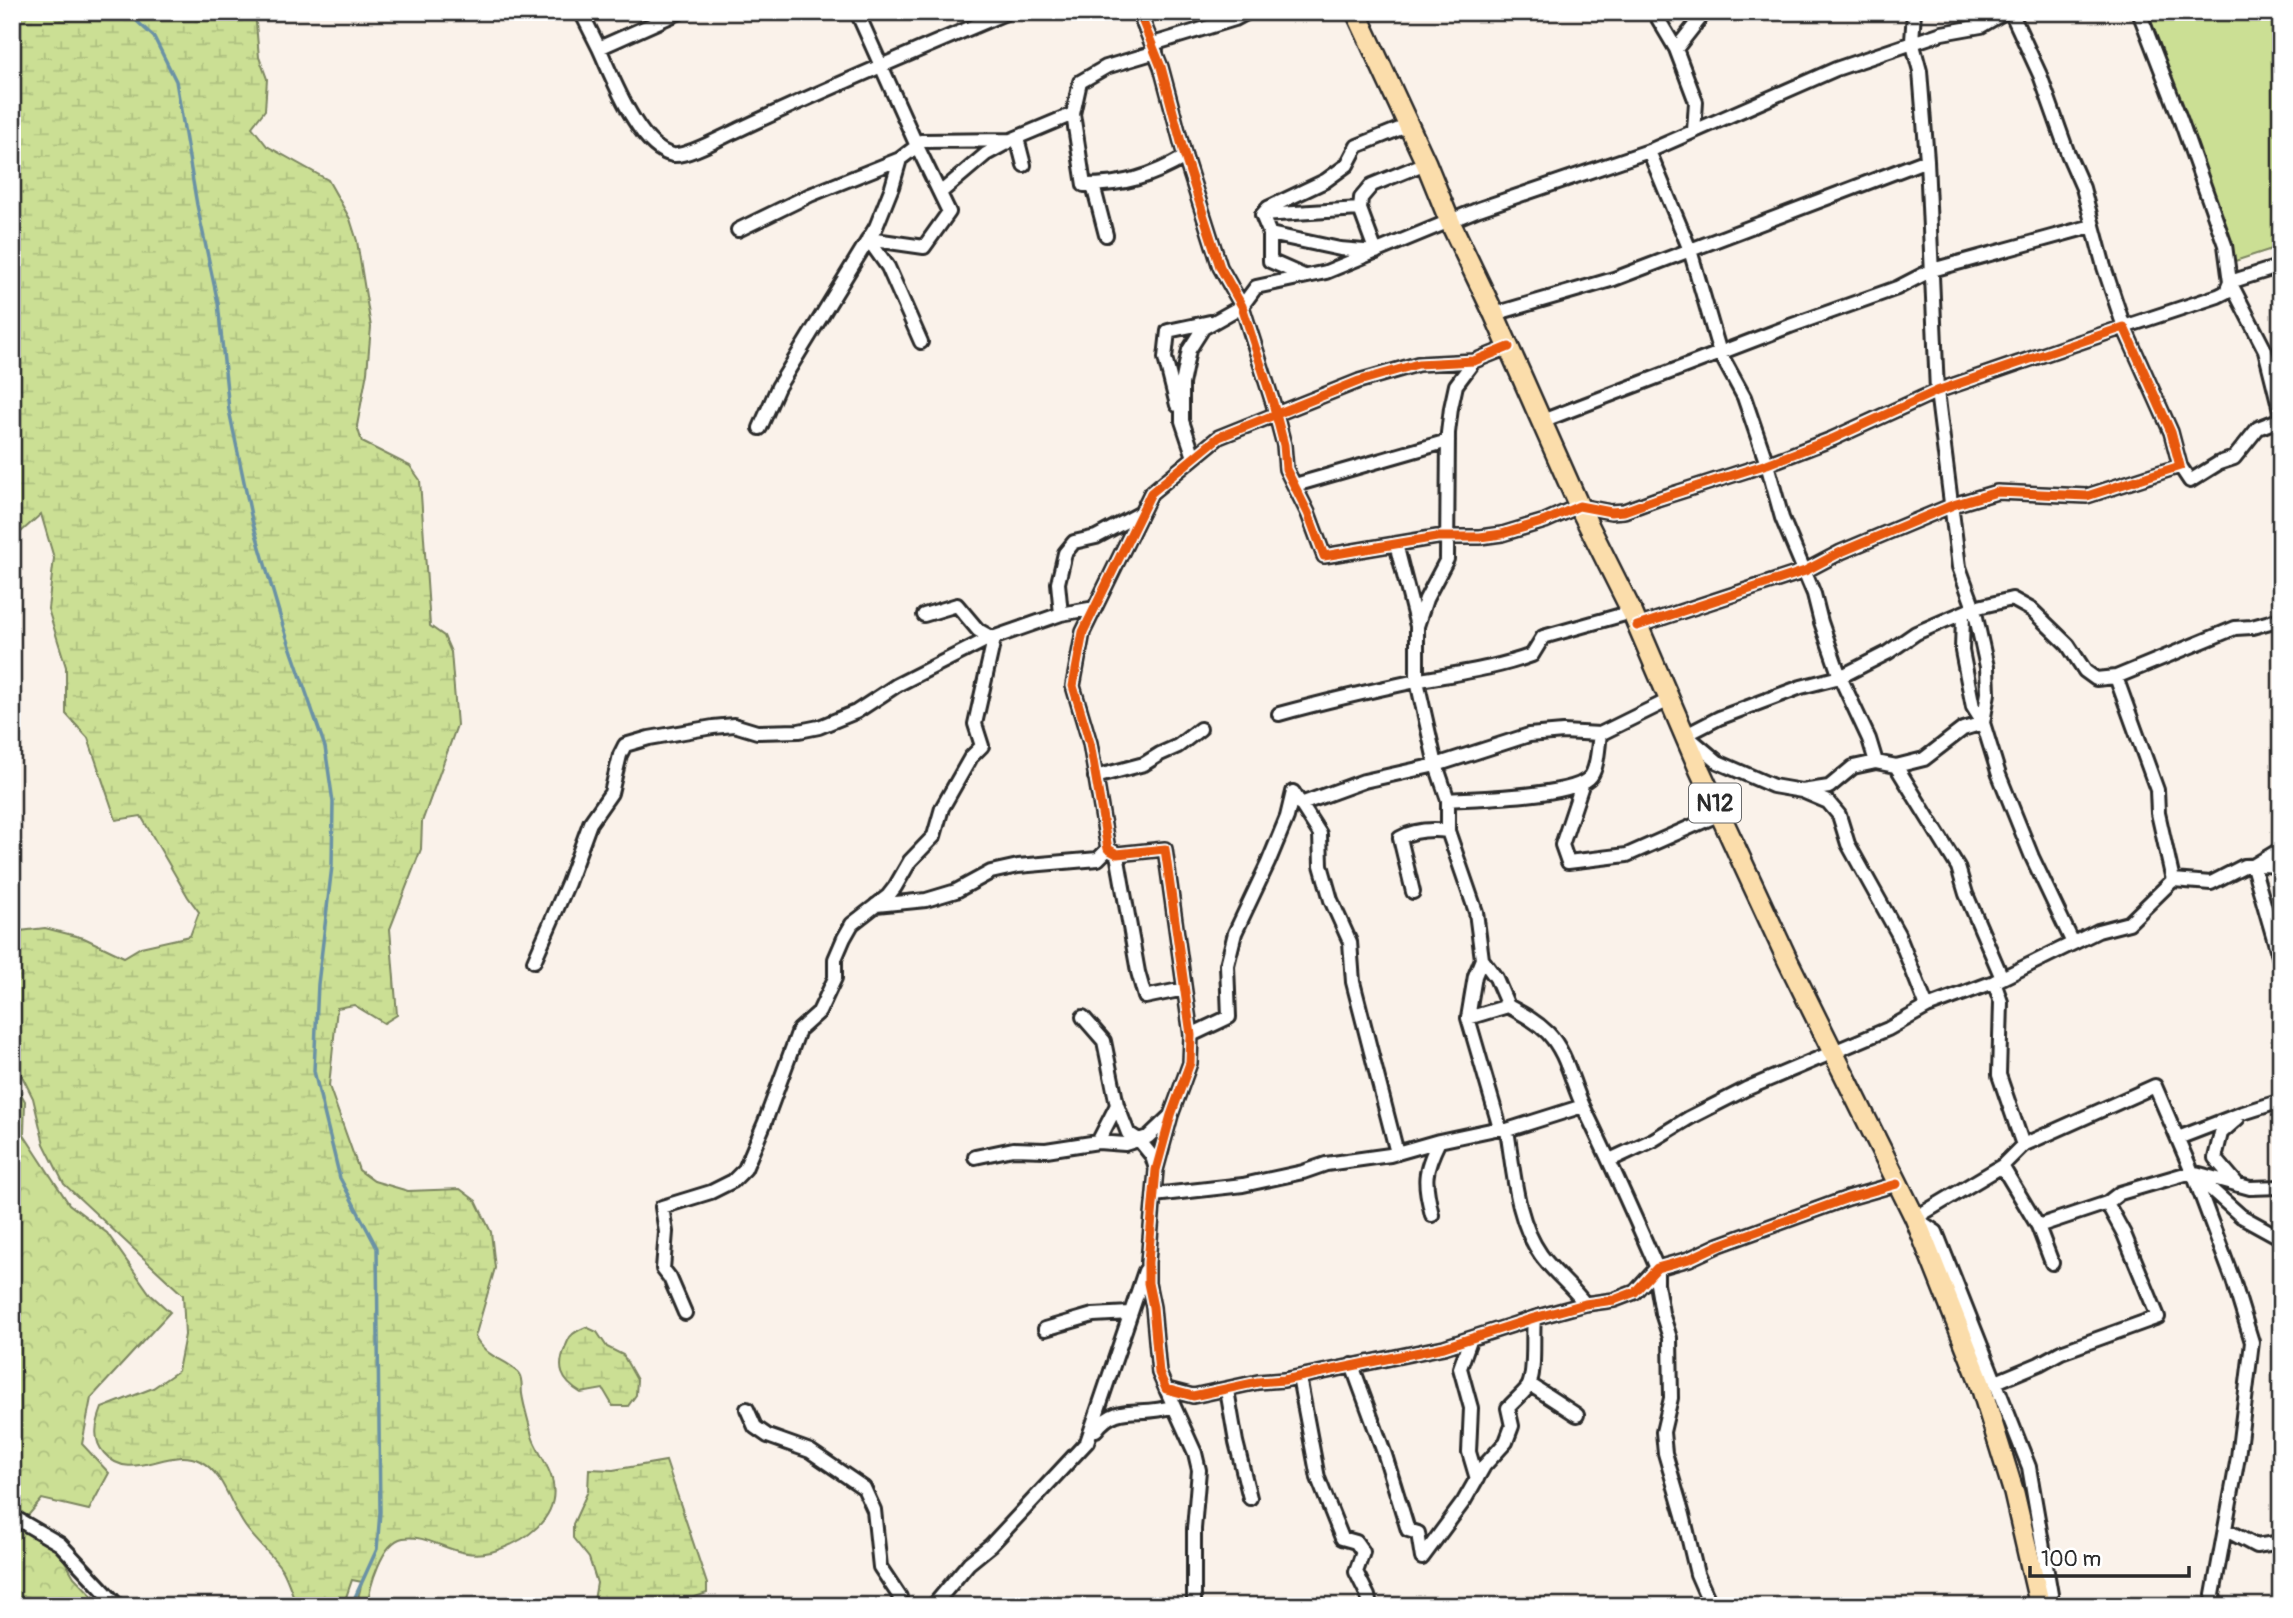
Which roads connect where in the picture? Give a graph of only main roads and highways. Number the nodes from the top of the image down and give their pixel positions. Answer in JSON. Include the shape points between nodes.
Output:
{"nodes":[{"id":1,"x":1356,"y":12,"type":"edge"},
{"id":2,"x":2040,"y":1606,"type":"edge"}],
"edges":[{"from":1,"to":2,"type":"main road","number":"N12","via":[[1788,961],[1915,1218],[1978,1377],[2014,1493]]}]}
